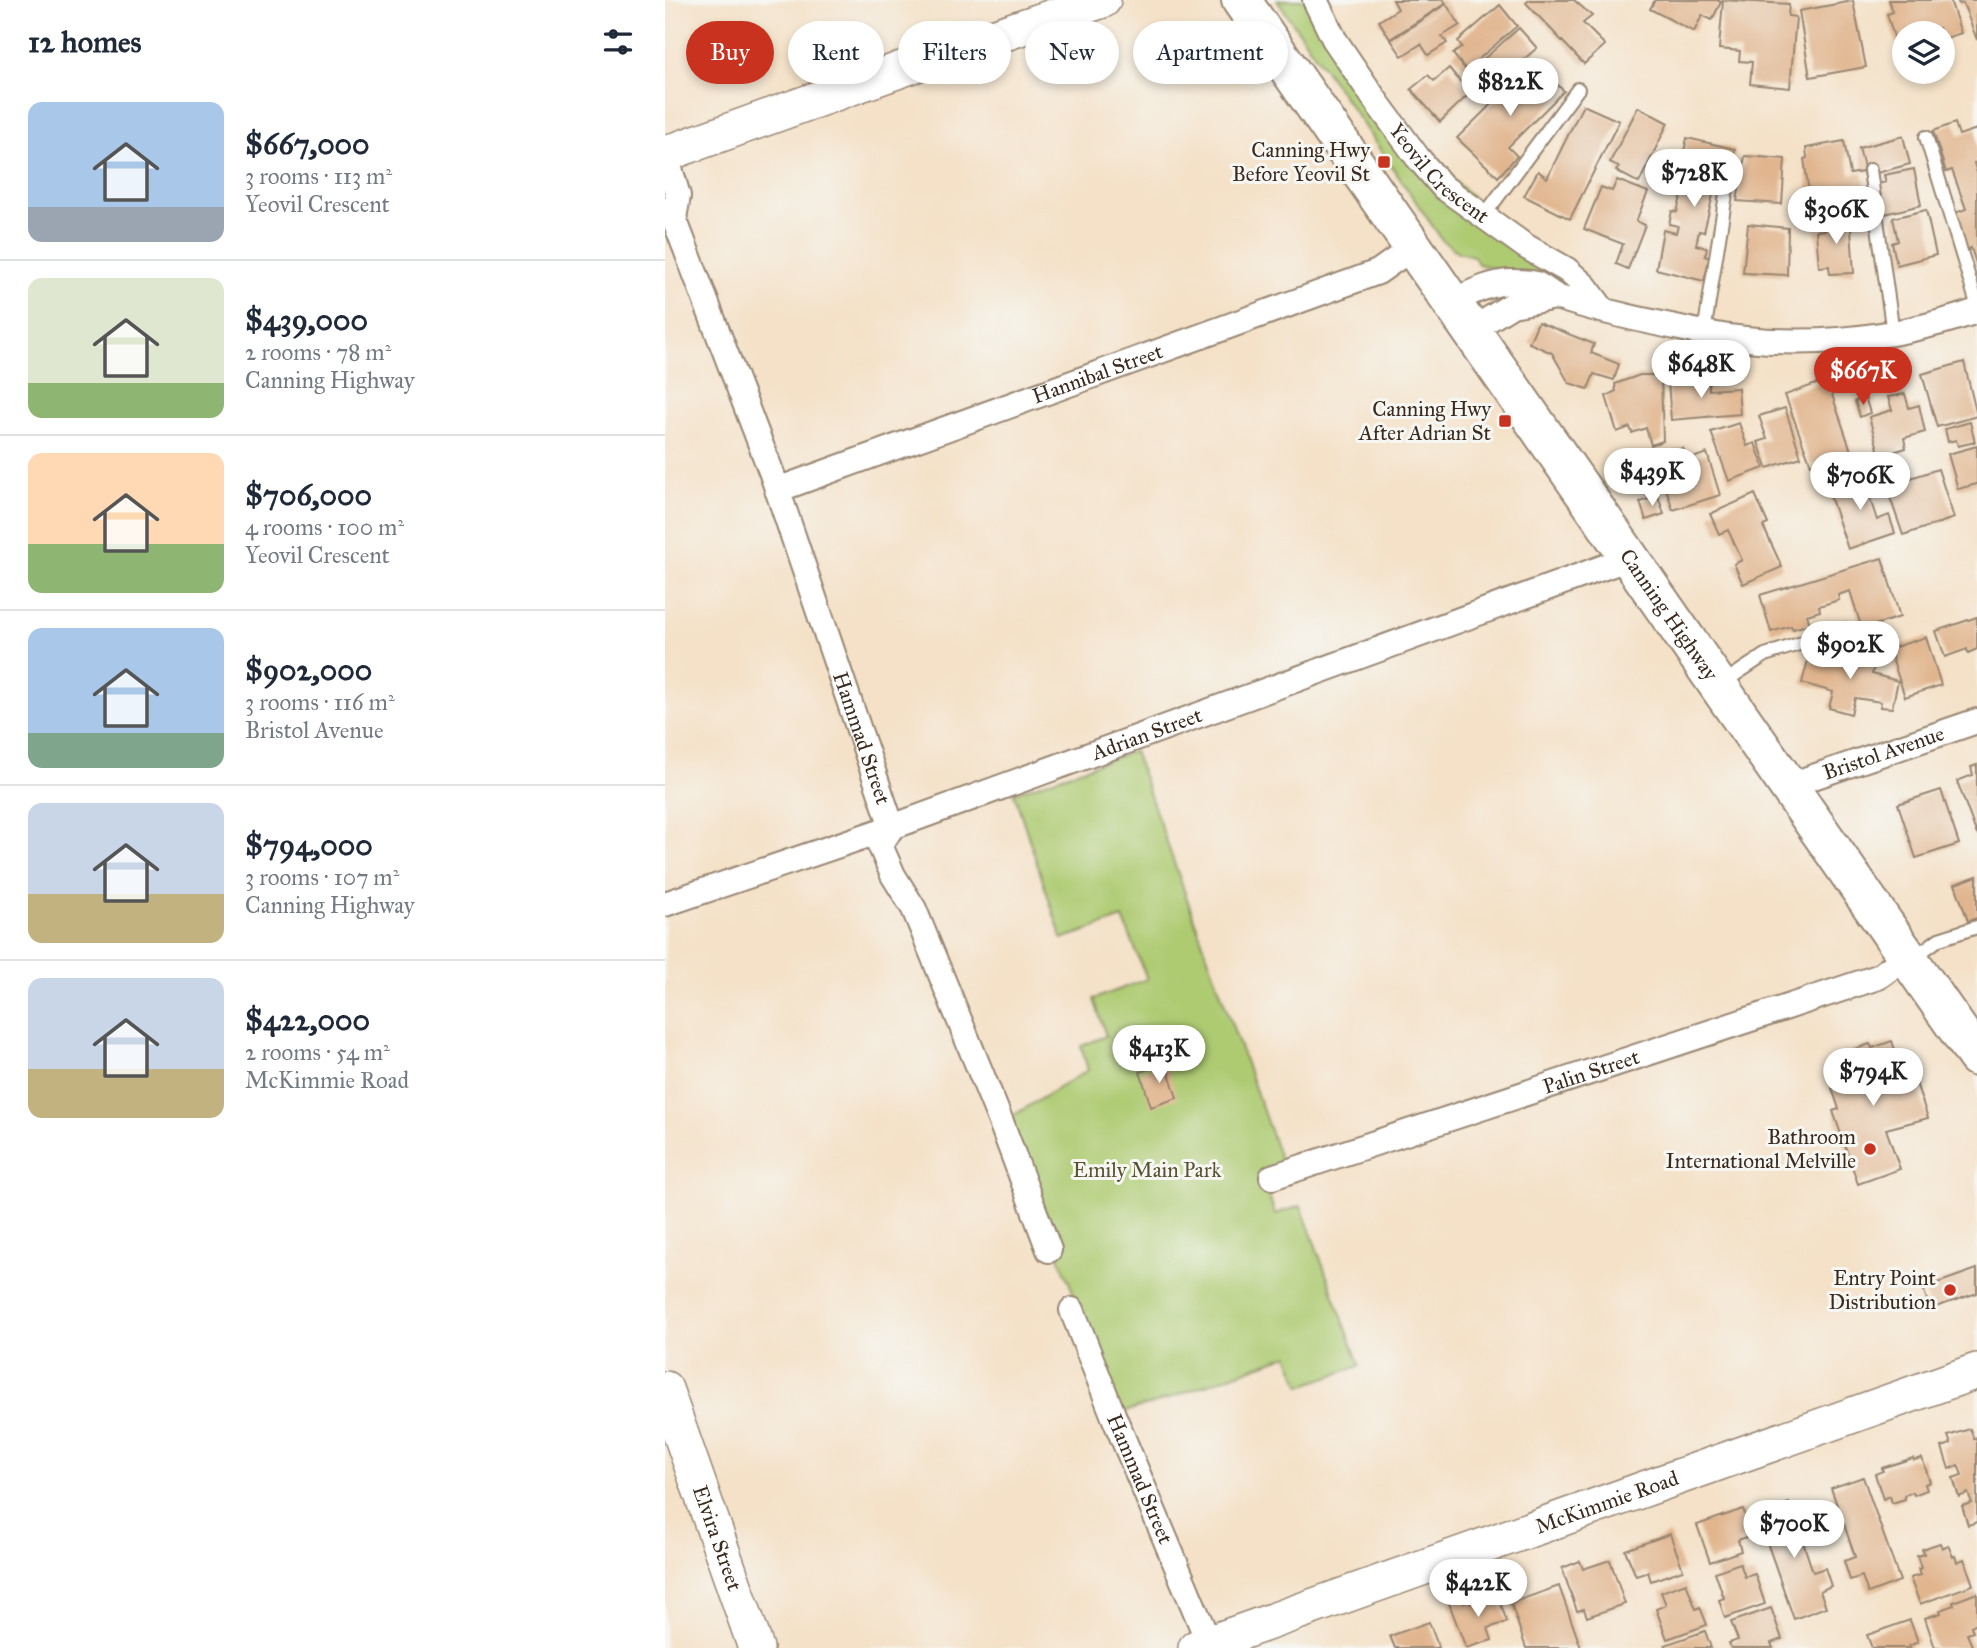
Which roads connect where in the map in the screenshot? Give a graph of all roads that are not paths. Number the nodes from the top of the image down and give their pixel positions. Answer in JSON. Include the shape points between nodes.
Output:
{"nodes":[{"id":1,"x":1036,"y":0,"type":"edge"},
{"id":2,"x":1103,"y":0,"type":"edge"},
{"id":3,"x":1241,"y":0,"type":"edge"},
{"id":4,"x":1315,"y":0,"type":"edge"},
{"id":5,"x":1578,"y":89,"type":"dead end"},
{"id":6,"x":1926,"y":137,"type":"dead end"},
{"id":7,"x":665,"y":149,"type":"edge"},
{"id":8,"x":1870,"y":170,"type":"dead end"},
{"id":9,"x":1729,"y":175,"type":"dead end"},
{"id":10,"x":669,"y":214,"type":"edge"},
{"id":11,"x":1483,"y":217,"type":"junction"},
{"id":12,"x":1412,"y":248,"type":"junction"},
{"id":13,"x":1556,"y":297,"type":"junction"},
{"id":14,"x":1977,"y":304,"type":"edge"},
{"id":15,"x":1603,"y":310,"type":"junction"},
{"id":16,"x":1977,"y":311,"type":"edge"},
{"id":17,"x":1460,"y":317,"type":"junction"},
{"id":18,"x":1705,"y":333,"type":"junction"},
{"id":19,"x":1893,"y":333,"type":"junction"},
{"id":20,"x":777,"y":490,"type":"junction"},
{"id":21,"x":1629,"y":558,"type":"junction"},
{"id":22,"x":1845,"y":629,"type":"dead end"},
{"id":23,"x":1718,"y":686,"type":"junction"},
{"id":24,"x":1977,"y":721,"type":"edge"},
{"id":25,"x":1787,"y":786,"type":"junction"},
{"id":26,"x":892,"y":827,"type":"junction"},
{"id":27,"x":665,"y":904,"type":"edge"},
{"id":28,"x":1977,"y":927,"type":"edge"},
{"id":29,"x":1908,"y":958,"type":"junction"},
{"id":30,"x":1977,"y":1056,"type":"edge"},
{"id":31,"x":1272,"y":1177,"type":"dead end"},
{"id":32,"x":1049,"y":1250,"type":"dead end"},
{"id":33,"x":1072,"y":1310,"type":"dead end"},
{"id":34,"x":1977,"y":1371,"type":"edge"},
{"id":35,"x":665,"y":1388,"type":"edge"},
{"id":36,"x":1205,"y":1646,"type":"edge"},
{"id":37,"x":756,"y":1648,"type":"edge"}],
"edges":[{"from":1,"to":7,"type":"main road"},
{"from":2,"to":7,"type":"main road"},
{"from":3,"to":12,"type":"highway","name":"Canning Highway"},
{"from":4,"to":11,"type":"street","name":"Yeovil Crescent","via":[[1334,39],[1418,158],[1443,187]]},
{"from":5,"to":11,"type":"lane"},
{"from":6,"to":14,"type":"lane"},
{"from":7,"to":10,"type":"street","name":"Hammad Street","via":[[678,196]]},
{"from":8,"to":19,"type":"lane"},
{"from":9,"to":18,"type":"lane"},
{"from":10,"to":20,"type":"street","name":"Hammad Street"},
{"from":11,"to":15,"type":"street","name":"Yeovil Crescent","via":[[1567,270]]},
{"from":12,"to":17,"type":"highway","name":"Canning Highway"},
{"from":12,"to":20,"type":"street","name":"Hannibal Street","via":[[1378,272]]},
{"from":13,"to":15,"type":"street"},
{"from":13,"to":17,"type":"street"},
{"from":13,"to":17,"type":"street","via":[[1537,284],[1509,282],[1484,287]]},
{"from":15,"to":18,"type":"street"},
{"from":16,"to":19,"type":"street"},
{"from":17,"to":21,"type":"highway","name":"Canning Highway"},
{"from":18,"to":19,"type":"street","via":[[1787,342]]},
{"from":20,"to":26,"type":"street","name":"Hammad Street"},
{"from":21,"to":23,"type":"highway","name":"Canning Highway"},
{"from":21,"to":26,"type":"street","name":"Adrian Street"},
{"from":22,"to":23,"type":"lane","via":[[1765,655]]},
{"from":23,"to":25,"type":"highway","name":"Canning Highway"},
{"from":24,"to":25,"type":"street","name":"Bristol Avenue"},
{"from":25,"to":29,"type":"highway","name":"Canning Highway"},
{"from":26,"to":27,"type":"street","name":"Adrian Street"},
{"from":26,"to":32,"type":"street","name":"Hammad Street","via":[[880,845],[914,909]]},
{"from":28,"to":29,"type":"lane","via":[[1939,939]]},
{"from":29,"to":30,"type":"highway","name":"Canning Highway"},
{"from":29,"to":31,"type":"street","name":"Palin Street","via":[[1878,977]]},
{"from":33,"to":36,"type":"street","name":"Hammad Street"},
{"from":34,"to":36,"type":"main road","name":"McKimmie Road"},
{"from":35,"to":37,"type":"main road","name":"Elvira Street"}]}
